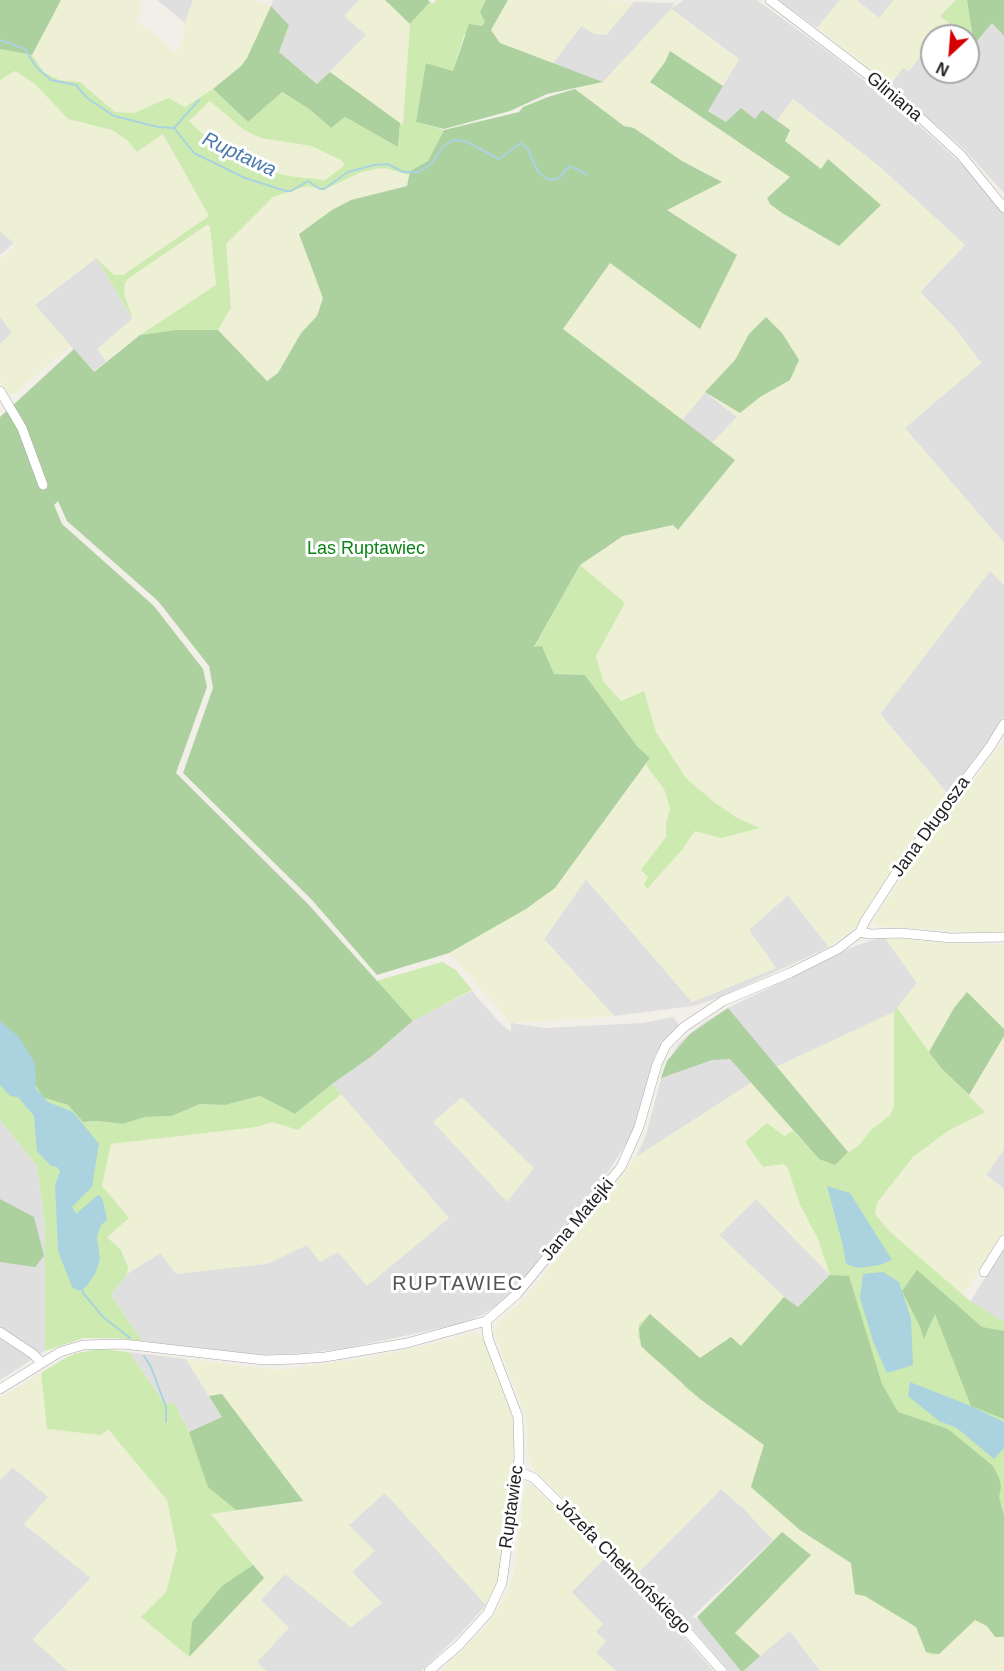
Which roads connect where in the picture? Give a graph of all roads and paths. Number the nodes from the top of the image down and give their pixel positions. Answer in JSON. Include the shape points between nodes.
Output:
{"nodes":[{"id":1,"x":770,"y":0,"type":"edge"},
{"id":2,"x":1004,"y":208,"type":"edge"},
{"id":3,"x":0,"y":391,"type":"edge"},
{"id":4,"x":44,"y":485,"type":"dead end"},
{"id":5,"x":1004,"y":724,"type":"edge"},
{"id":6,"x":860,"y":932,"type":"junction"},
{"id":7,"x":1004,"y":937,"type":"edge"},
{"id":8,"x":1004,"y":1240,"type":"edge"},
{"id":9,"x":984,"y":1272,"type":"dead end"},
{"id":10,"x":486,"y":1321,"type":"junction"},
{"id":11,"x":0,"y":1332,"type":"edge"},
{"id":12,"x":42,"y":1363,"type":"junction"},
{"id":13,"x":0,"y":1389,"type":"edge"},
{"id":14,"x":517,"y":1471,"type":"junction"},
{"id":15,"x":429,"y":1671,"type":"edge"},
{"id":16,"x":722,"y":1671,"type":"edge"}],
"edges":[{"from":1,"to":2,"type":"street","name":"Gliniana","via":[[901,100],[961,155]]},
{"from":3,"to":4,"type":"street","via":[[22,428]]},
{"from":5,"to":6,"type":"street","name":"Jana Długosza","via":[[906,858]]},
{"from":6,"to":7,"type":"street"},
{"from":6,"to":10,"type":"street","name":"Jana Matejki","via":[[838,949],[723,1001],[684,1027],[666,1045],[639,1127],[621,1167],[517,1294]]},
{"from":8,"to":9,"type":"street"},
{"from":10,"to":12,"type":"street","name":"Jana Matejki","via":[[417,1340],[325,1357],[264,1360],[92,1344],[60,1352]]},
{"from":10,"to":14,"type":"street","name":"Ruptawiec","via":[[488,1338],[518,1417]]},
{"from":11,"to":12,"type":"street"},
{"from":12,"to":13,"type":"street","name":"Jana Matejki"},
{"from":14,"to":15,"type":"street","name":"Ruptawiec","via":[[502,1583],[488,1613]]},
{"from":14,"to":16,"type":"street","name":"Józefa Chełmońskiego","via":[[534,1478]]}]}
